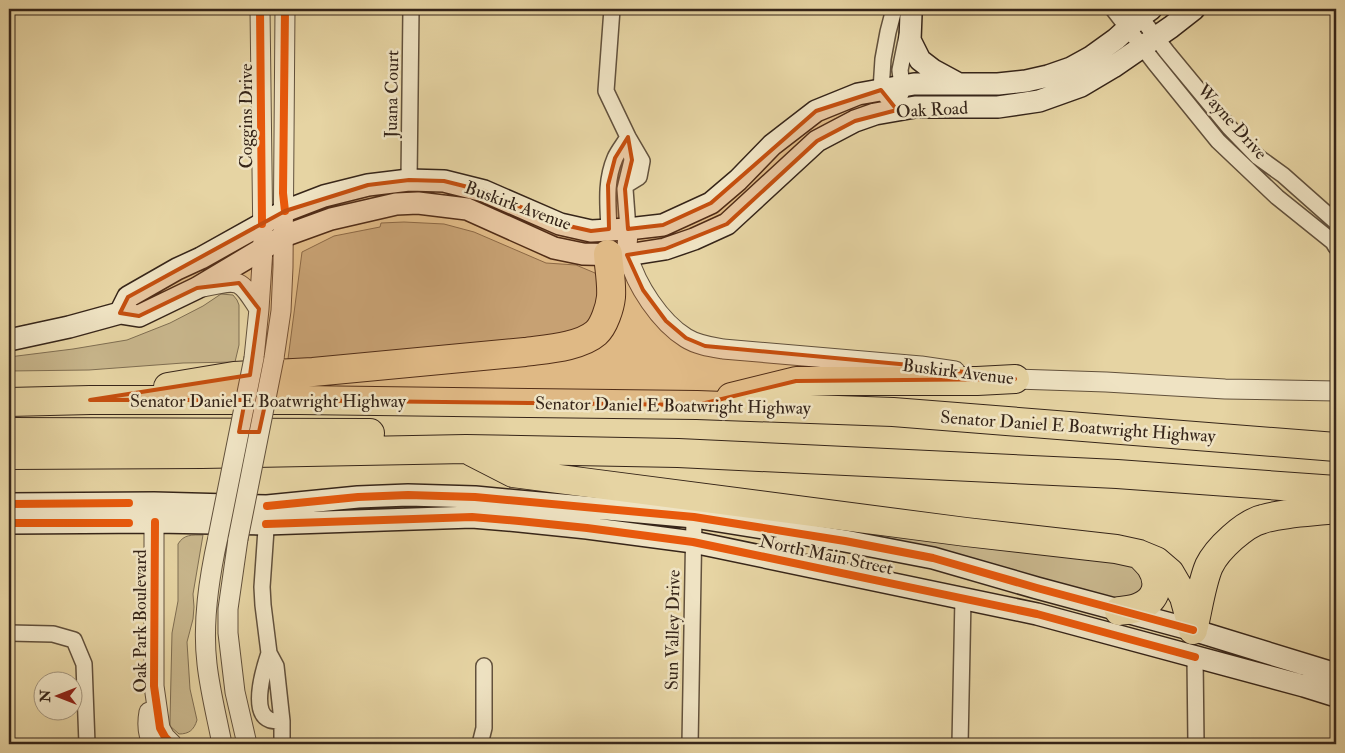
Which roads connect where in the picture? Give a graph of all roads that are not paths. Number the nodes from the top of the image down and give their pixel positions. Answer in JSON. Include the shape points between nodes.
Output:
{"nodes":[{"id":1,"x":260,"y":9,"type":"edge"},
{"id":2,"x":285,"y":9,"type":"edge"},
{"id":3,"x":411,"y":9,"type":"edge"},
{"id":4,"x":612,"y":9,"type":"edge"},
{"id":5,"x":1113,"y":9,"type":"edge"},
{"id":6,"x":1194,"y":9,"type":"edge"},
{"id":7,"x":906,"y":11,"type":"edge"},
{"id":8,"x":1138,"y":16,"type":"edge"},
{"id":9,"x":1149,"y":42,"type":"junction"},
{"id":10,"x":957,"y":84,"type":"junction"},
{"id":11,"x":892,"y":88,"type":"junction"},
{"id":12,"x":897,"y":110,"type":"junction"},
{"id":13,"x":628,"y":137,"type":"junction"},
{"id":14,"x":409,"y":180,"type":"junction"},
{"id":15,"x":285,"y":211,"type":"junction"},
{"id":16,"x":1336,"y":222,"type":"edge"},
{"id":17,"x":262,"y":224,"type":"junction"},
{"id":18,"x":284,"y":236,"type":"junction"},
{"id":19,"x":618,"y":242,"type":"junction"},
{"id":20,"x":1336,"y":248,"type":"edge"},
{"id":21,"x":263,"y":249,"type":"junction"},
{"id":22,"x":197,"y":288,"type":"junction"},
{"id":23,"x":260,"y":309,"type":"junction"},
{"id":24,"x":120,"y":313,"type":"junction"},
{"id":25,"x":9,"y":340,"type":"edge"},
{"id":26,"x":1015,"y":380,"type":"junction"},
{"id":27,"x":1335,"y":390,"type":"edge"},
{"id":28,"x":90,"y":400,"type":"junction"},
{"id":29,"x":9,"y":402,"type":"edge"},
{"id":30,"x":697,"y":405,"type":"junction"},
{"id":31,"x":9,"y":432,"type":"edge"},
{"id":32,"x":1336,"y":434,"type":"edge"},
{"id":33,"x":1259,"y":441,"type":"junction"},
{"id":34,"x":1336,"y":447,"type":"edge"},
{"id":35,"x":466,"y":449,"type":"junction"},
{"id":36,"x":9,"y":455,"type":"edge"},
{"id":37,"x":1336,"y":474,"type":"edge"},
{"id":38,"x":1336,"y":490,"type":"edge"},
{"id":39,"x":9,"y":504,"type":"edge"},
{"id":40,"x":1336,"y":509,"type":"edge"},
{"id":41,"x":154,"y":513,"type":"junction"},
{"id":42,"x":267,"y":515,"type":"junction"},
{"id":43,"x":694,"y":517,"type":"junction"},
{"id":44,"x":9,"y":523,"type":"edge"},
{"id":45,"x":693,"y":542,"type":"junction"},
{"id":46,"x":1139,"y":554,"type":"junction"},
{"id":47,"x":963,"y":598,"type":"junction"},
{"id":48,"x":1119,"y":611,"type":"junction"},
{"id":49,"x":9,"y":633,"type":"edge"},
{"id":50,"x":1194,"y":643,"type":"junction"},
{"id":51,"x":269,"y":653,"type":"junction"},
{"id":52,"x":484,"y":666,"type":"dead end"},
{"id":53,"x":1336,"y":674,"type":"edge"},
{"id":54,"x":154,"y":686,"type":"junction"},
{"id":55,"x":1336,"y":696,"type":"edge"},
{"id":56,"x":282,"y":721,"type":"junction"},
{"id":57,"x":149,"y":743,"type":"edge"},
{"id":58,"x":87,"y":744,"type":"edge"},
{"id":59,"x":172,"y":744,"type":"edge"},
{"id":60,"x":222,"y":744,"type":"edge"},
{"id":61,"x":247,"y":744,"type":"edge"},
{"id":62,"x":282,"y":744,"type":"edge"},
{"id":63,"x":480,"y":744,"type":"edge"},
{"id":64,"x":690,"y":744,"type":"edge"},
{"id":65,"x":960,"y":744,"type":"edge"},
{"id":66,"x":1196,"y":744,"type":"edge"}],
"edges":[{"from":1,"to":17,"type":"street","name":"Coggins Drive"},
{"from":2,"to":15,"type":"street"},
{"from":3,"to":14,"type":"street","name":"Juana Court"},
{"from":4,"to":13,"type":"street","via":[[606,91]]},
{"from":5,"to":8,"type":"street","name":"Wayne Drive"},
{"from":6,"to":9,"type":"main road","name":"Oak Road"},
{"from":7,"to":10,"type":"main road","via":[[910,40],[920,60]]},
{"from":7,"to":11,"type":"street","via":[[900,70]]},
{"from":7,"to":11,"type":"street","via":[[888,32],[882,59]]},
{"from":8,"to":9,"type":"street","name":"Wayne Drive"},
{"from":8,"to":10,"type":"main road","name":"Oak Road","via":[[1110,44],[1070,68],[1026,81]]},
{"from":9,"to":12,"type":"main road","name":"Oak Road","via":[[1081,86],[1039,101],[998,107]]},
{"from":9,"to":16,"type":"street","name":"Wayne Drive","via":[[1258,157]]},
{"from":9,"to":20,"type":"street","name":"Wayne Drive","via":[[1218,140],[1276,197],[1333,242]]},
{"from":10,"to":11,"type":"main road","name":"Oak Road","via":[[914,84]]},
{"from":11,"to":12,"type":"street"},
{"from":11,"to":19,"type":"main road","name":"Oak Road","via":[[858,94],[816,111],[772,145],[711,203]]},
{"from":12,"to":19,"type":"main road","name":"Oak Road","via":[[855,121],[817,140],[727,224],[665,249]]},
{"from":13,"to":19,"type":"street","via":[[632,160]]},
{"from":13,"to":19,"type":"street","via":[[615,158],[607,195]]},
{"from":14,"to":15,"type":"main road","name":"Buskirk Avenue","via":[[368,185],[324,196]]},
{"from":14,"to":19,"type":"main road","name":"Buskirk Avenue","via":[[444,181],[484,191],[560,224],[591,230]]},
{"from":15,"to":17,"type":"main road","name":"Buskirk Avenue"},
{"from":15,"to":18,"type":"street"},
{"from":17,"to":21,"type":"street","name":"Coggins Drive"},
{"from":17,"to":24,"type":"main road","name":"Buskirk Avenue","via":[[128,297]]},
{"from":18,"to":19,"type":"main road","name":"Buskirk Avenue","via":[[331,219],[396,204],[418,203],[466,209],[554,248],[583,254]]},
{"from":18,"to":21,"type":"main road","name":"Buskirk Avenue"},
{"from":18,"to":61,"type":"street","bridge":true,"via":[[281,311],[274,358],[238,539],[228,609],[235,692]]},
{"from":19,"to":26,"type":"street","name":"Buskirk Avenue","via":[[653,306],[686,338],[705,346],[921,366]]},
{"from":19,"to":28,"type":"highway","via":[[607,316],[597,332],[579,342],[525,352],[313,372],[234,376]]},
{"from":21,"to":22,"type":"main road","name":"Buskirk Avenue"},
{"from":21,"to":23,"type":"street"},
{"from":22,"to":23,"type":"street","via":[[239,283]]},
{"from":22,"to":24,"type":"main road","name":"Buskirk Avenue","via":[[139,316]]},
{"from":23,"to":60,"type":"street","bridge":true,"via":[[254,358],[212,567],[207,607],[207,664]]},
{"from":24,"to":25,"type":"main road","name":"Buskirk Avenue"},
{"from":26,"to":27,"type":"street","name":"Buskirk Avenue"},
{"from":26,"to":30,"type":"highway","via":[[796,381]]},
{"from":28,"to":29,"type":"highway","name":"Senator Daniel E Boatwright Highway"},
{"from":28,"to":30,"type":"highway","name":"Senator Daniel E Boatwright Highway"},
{"from":30,"to":33,"type":"highway","name":"Senator Daniel E Boatwright Highway","via":[[893,412]]},
{"from":31,"to":37,"type":"highway","via":[[646,437],[957,448]]},
{"from":32,"to":33,"type":"highway"},
{"from":33,"to":34,"type":"highway","name":"Senator Daniel E Boatwright Highway"},
{"from":35,"to":36,"type":"highway"},
{"from":35,"to":38,"type":"highway","via":[[678,453],[986,467]]},
{"from":35,"to":46,"type":"highway","via":[[513,473]]},
{"from":39,"to":41,"type":"main road"},
{"from":40,"to":50,"type":"highway","via":[[1261,519],[1218,551],[1209,565]]},
{"from":41,"to":42,"type":"main road"},
{"from":41,"to":44,"type":"main road"},
{"from":41,"to":54,"type":"street","name":"Oak Park Boulevard"},
{"from":42,"to":43,"type":"main road","name":"North Main Street","via":[[358,497],[408,495],[475,497]]},
{"from":42,"to":45,"type":"main road","name":"North Main Street","via":[[472,517]]},
{"from":42,"to":51,"type":"street","via":[[262,587]]},
{"from":43,"to":45,"type":"street","name":"Sun Valley Drive"},
{"from":43,"to":48,"type":"main road","name":"North Main Street","via":[[933,558]]},
{"from":45,"to":47,"type":"main road","name":"North Main Street"},
{"from":45,"to":64,"type":"street","name":"Sun Valley Drive"},
{"from":46,"to":48,"type":"highway","via":[[1152,569],[1156,591],[1150,601],[1138,608]]},
{"from":46,"to":50,"type":"highway","via":[[1156,560],[1170,573],[1184,597]]},
{"from":47,"to":50,"type":"main road","name":"North Main Street"},
{"from":47,"to":65,"type":"street"},
{"from":48,"to":50,"type":"main road","name":"North Main Street"},
{"from":49,"to":58,"type":"street","via":[[53,634],[74,640],[84,664]]},
{"from":50,"to":53,"type":"main road","name":"North Main Street"},
{"from":50,"to":55,"type":"main road","name":"North Main Street"},
{"from":50,"to":66,"type":"street"},
{"from":51,"to":56,"type":"street","via":[[276,666]]},
{"from":51,"to":56,"type":"street","via":[[260,709],[270,720]]},
{"from":52,"to":63,"type":"street","via":[[484,728]]},
{"from":54,"to":57,"type":"street","name":"Oak Park Boulevard","via":[[148,714]]},
{"from":54,"to":59,"type":"street","name":"Oak Park Boulevard","via":[[160,728]]},
{"from":56,"to":62,"type":"street"}]}
